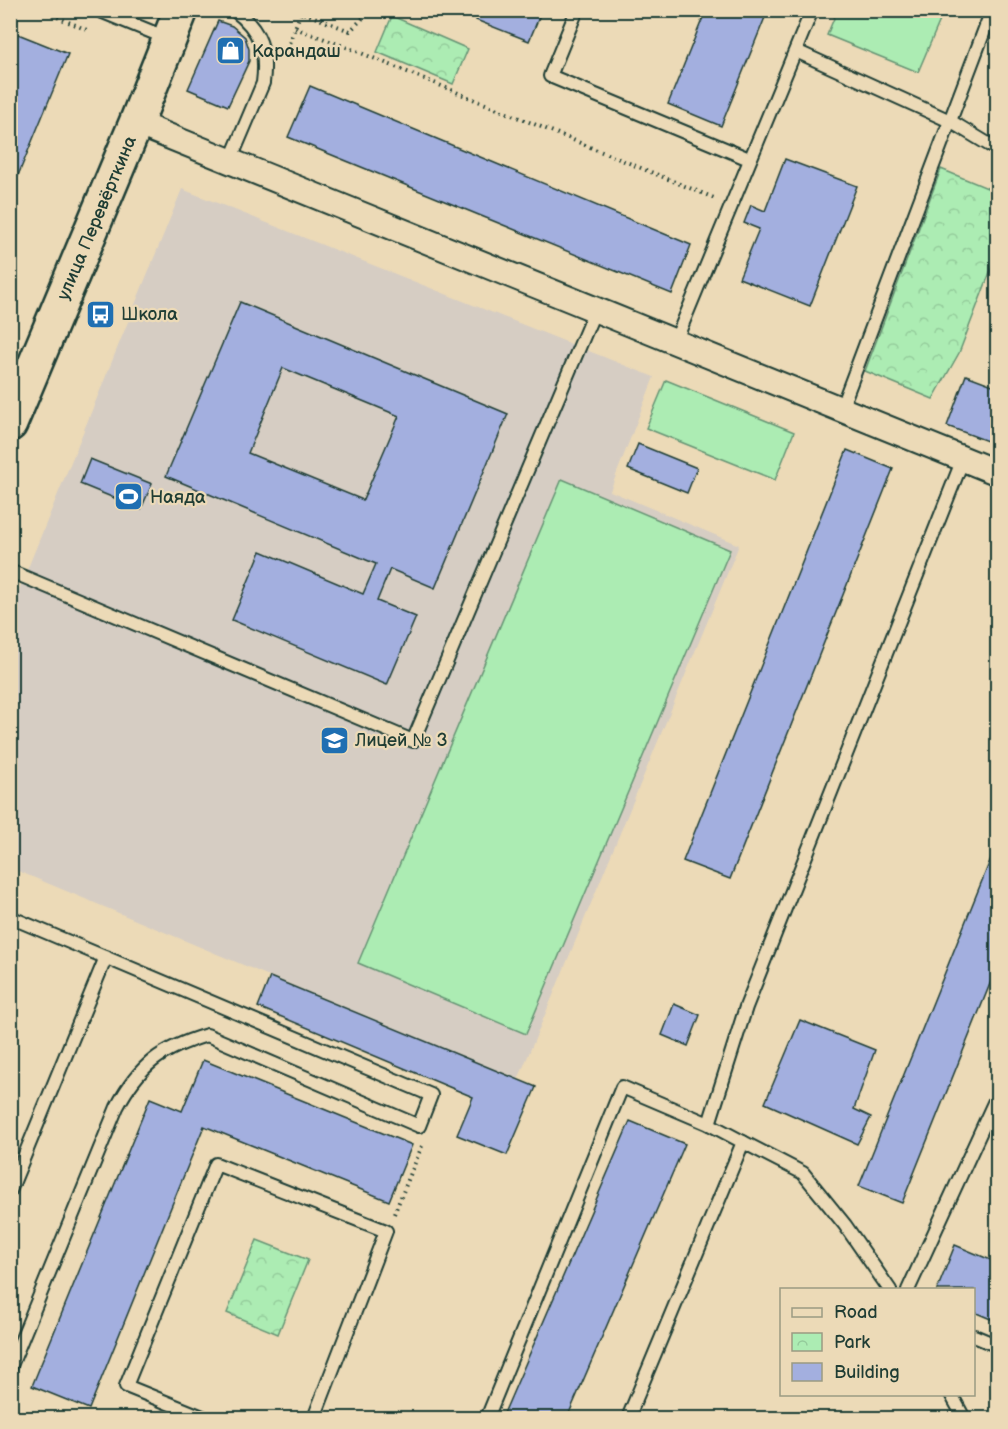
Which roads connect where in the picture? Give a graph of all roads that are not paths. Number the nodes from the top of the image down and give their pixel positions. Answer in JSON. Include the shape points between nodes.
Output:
{"nodes":[{"id":1,"x":98,"y":10,"type":"edge"},
{"id":2,"x":234,"y":10,"type":"edge"},
{"id":3,"x":577,"y":10,"type":"edge"},
{"id":4,"x":812,"y":10,"type":"edge"},
{"id":5,"x":992,"y":10,"type":"edge"},
{"id":6,"x":175,"y":25,"type":"edge"},
{"id":7,"x":796,"y":51,"type":"junction"},
{"id":8,"x":950,"y":121,"type":"junction"},
{"id":9,"x":136,"y":123,"type":"junction"},
{"id":10,"x":998,"y":150,"type":"edge"},
{"id":11,"x":749,"y":159,"type":"junction"},
{"id":12,"x":230,"y":161,"type":"junction"},
{"id":13,"x":595,"y":310,"type":"junction"},
{"id":14,"x":675,"y":342,"type":"junction"},
{"id":15,"x":841,"y":409,"type":"junction"},
{"id":16,"x":10,"y":424,"type":"edge"},
{"id":17,"x":963,"y":459,"type":"junction"},
{"id":18,"x":998,"y":473,"type":"edge"},
{"id":19,"x":10,"y":571,"type":"edge"},
{"id":20,"x":10,"y":917,"type":"edge"},
{"id":21,"x":105,"y":957,"type":"junction"},
{"id":22,"x":998,"y":1094,"type":"edge"},
{"id":23,"x":709,"y":1124,"type":"junction"},
{"id":24,"x":743,"y":1142,"type":"junction"},
{"id":25,"x":10,"y":1191,"type":"edge"},
{"id":26,"x":889,"y":1288,"type":"edge"},
{"id":27,"x":909,"y":1288,"type":"edge"},
{"id":28,"x":975,"y":1336,"type":"edge"},
{"id":29,"x":998,"y":1346,"type":"edge"},
{"id":30,"x":10,"y":1368,"type":"edge"},
{"id":31,"x":952,"y":1396,"type":"edge"},
{"id":32,"x":205,"y":1419,"type":"edge"},
{"id":33,"x":314,"y":1419,"type":"edge"},
{"id":34,"x":487,"y":1419,"type":"edge"},
{"id":35,"x":628,"y":1419,"type":"edge"},
{"id":36,"x":964,"y":1419,"type":"edge"}],
"edges":[{"from":1,"to":6,"type":"lane"},
{"from":2,"to":12,"type":"lane","via":[[252,27],[265,58],[263,83]]},
{"from":3,"to":11,"type":"lane","via":[[550,76]]},
{"from":4,"to":7,"type":"lane"},
{"from":5,"to":8,"type":"lane"},
{"from":6,"to":9,"type":"street","name":"улица Перевёрткина"},
{"from":7,"to":8,"type":"lane"},
{"from":7,"to":11,"type":"lane"},
{"from":8,"to":10,"type":"lane"},
{"from":8,"to":15,"type":"lane"},
{"from":9,"to":12,"type":"street"},
{"from":9,"to":16,"type":"street","name":"улица Перевёрткина"},
{"from":11,"to":14,"type":"lane"},
{"from":12,"to":13,"type":"street"},
{"from":13,"to":14,"type":"street"},
{"from":13,"to":19,"type":"lane","via":[[413,741]]},
{"from":14,"to":15,"type":"street"},
{"from":15,"to":17,"type":"street"},
{"from":17,"to":18,"type":"street"},
{"from":17,"to":23,"type":"lane","via":[[746,1007]]},
{"from":20,"to":21,"type":"lane"},
{"from":21,"to":25,"type":"lane"},
{"from":21,"to":30,"type":"lane","via":[[431,1095],[419,1126],[207,1035],[182,1042],[152,1059],[126,1088],[117,1107]]},
{"from":22,"to":27,"type":"lane"},
{"from":23,"to":24,"type":"lane"},
{"from":23,"to":34,"type":"lane","via":[[621,1087]]},
{"from":24,"to":26,"type":"lane","via":[[803,1173]]},
{"from":24,"to":35,"type":"lane"},
{"from":28,"to":29,"type":"lane"},
{"from":31,"to":36,"type":"lane"},
{"from":32,"to":33,"type":"lane","via":[[126,1386],[216,1164],[386,1232]]}]}
